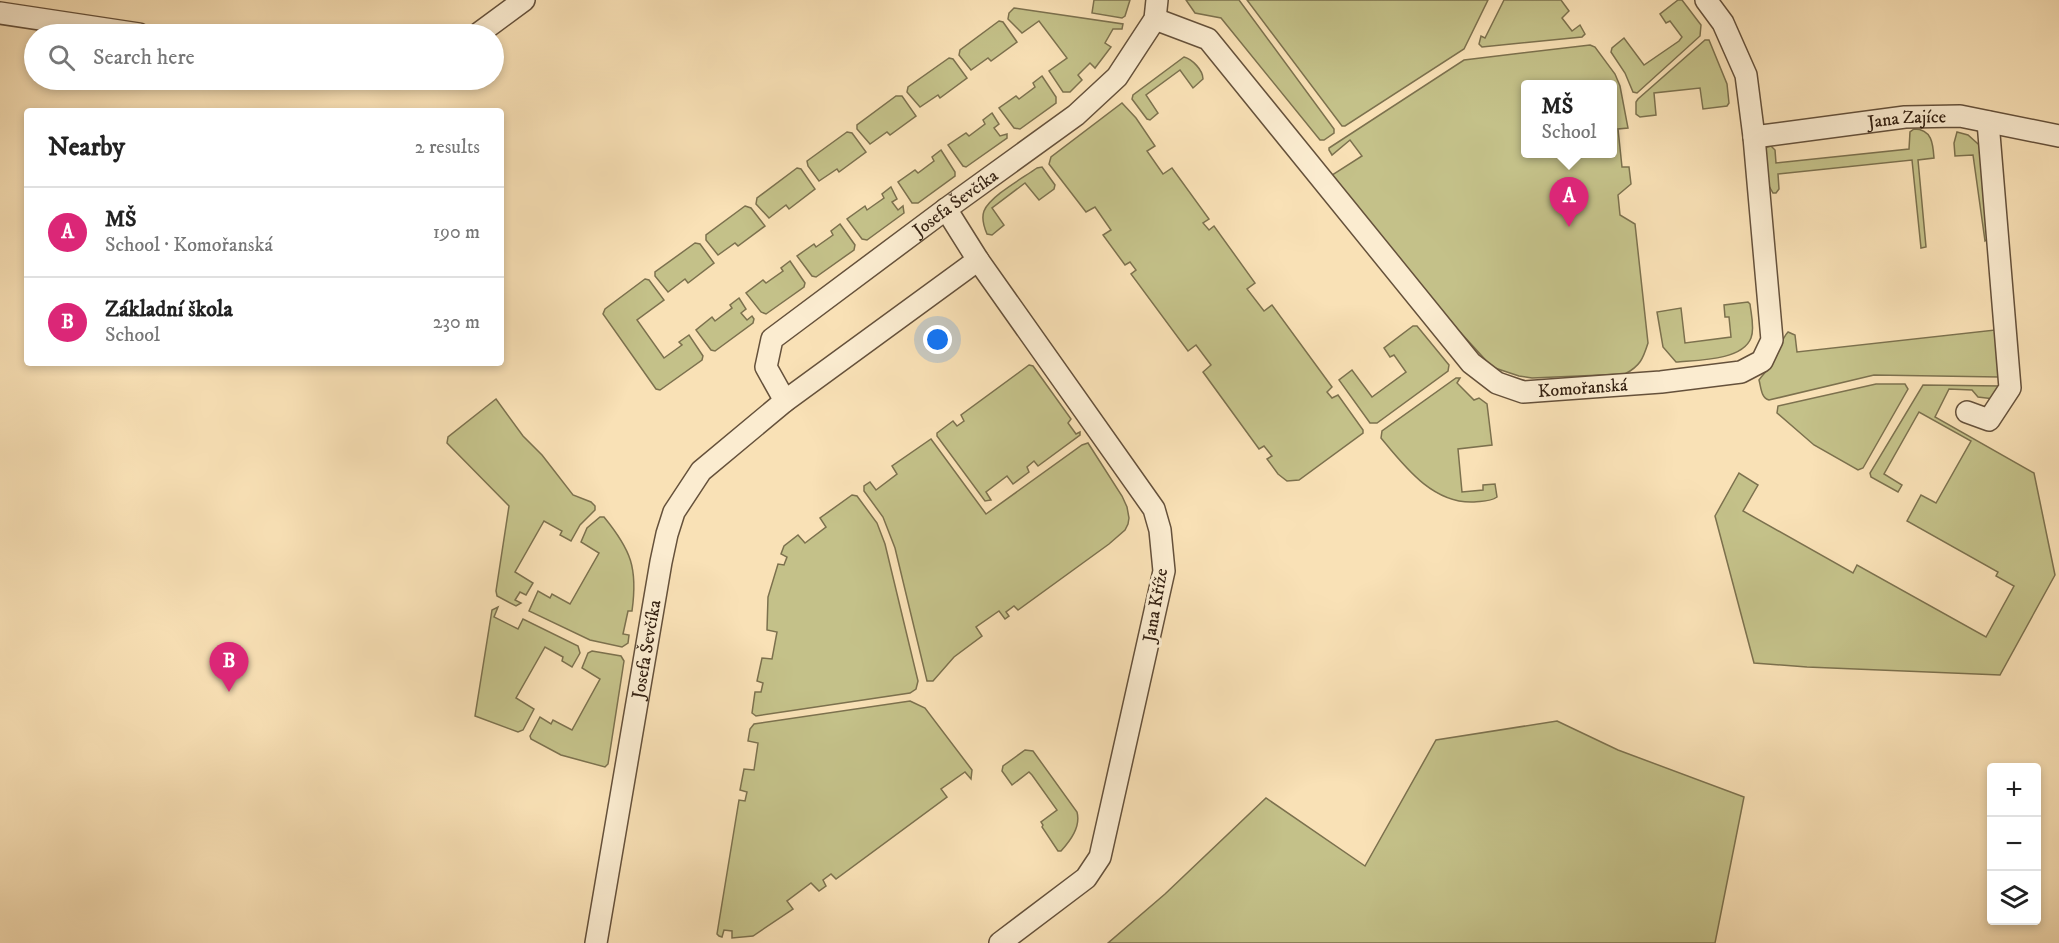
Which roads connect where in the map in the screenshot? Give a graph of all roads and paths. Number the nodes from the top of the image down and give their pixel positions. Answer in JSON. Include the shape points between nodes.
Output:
{"nodes":[{"id":1,"x":524,"y":0,"type":"edge"},
{"id":2,"x":1706,"y":0,"type":"edge"},
{"id":3,"x":1156,"y":9,"type":"edge"},
{"id":4,"x":0,"y":13,"type":"edge"},
{"id":5,"x":73,"y":24,"type":"edge"},
{"id":6,"x":491,"y":24,"type":"edge"},
{"id":7,"x":1988,"y":122,"type":"junction"},
{"id":8,"x":2059,"y":136,"type":"edge"},
{"id":9,"x":1754,"y":137,"type":"junction"},
{"id":10,"x":946,"y":209,"type":"junction"},
{"id":11,"x":978,"y":260,"type":"junction"},
{"id":12,"x":785,"y":401,"type":"junction"},
{"id":13,"x":1967,"y":412,"type":"dead end"},
{"id":14,"x":596,"y":943,"type":"edge"},
{"id":15,"x":1000,"y":943,"type":"edge"}],
"edges":[{"from":1,"to":6,"type":"street"},
{"from":2,"to":9,"type":"street","name":"Komořanská","via":[[1723,23],[1746,75]]},
{"from":3,"to":9,"type":"street","name":"Komořanská","via":[[1208,39],[1471,363],[1497,383],[1523,392],[1741,372],[1762,361],[1772,340]]},
{"from":3,"to":10,"type":"street","name":"Josefa Ševčíka","via":[[1117,77],[1076,115]]},
{"from":4,"to":5,"type":"street"},
{"from":7,"to":8,"type":"street","name":"Jana Zajíce"},
{"from":7,"to":9,"type":"street","name":"Jana Zajíce","via":[[1960,116],[1905,117]]},
{"from":7,"to":13,"type":"street","via":[[2010,388],[1989,420]]},
{"from":10,"to":11,"type":"street","name":"Jana Kříže"},
{"from":10,"to":12,"type":"street","name":"Josefa Ševčíka","via":[[772,339],[766,367]]},
{"from":11,"to":12,"type":"street","name":"Josefa Ševčíka"},
{"from":11,"to":15,"type":"street","name":"Jana Kříže","via":[[1154,509],[1164,572],[1100,857],[1086,878]]},
{"from":12,"to":14,"type":"street","name":"Josefa Ševčíka","via":[[701,471],[670,523]]}]}
